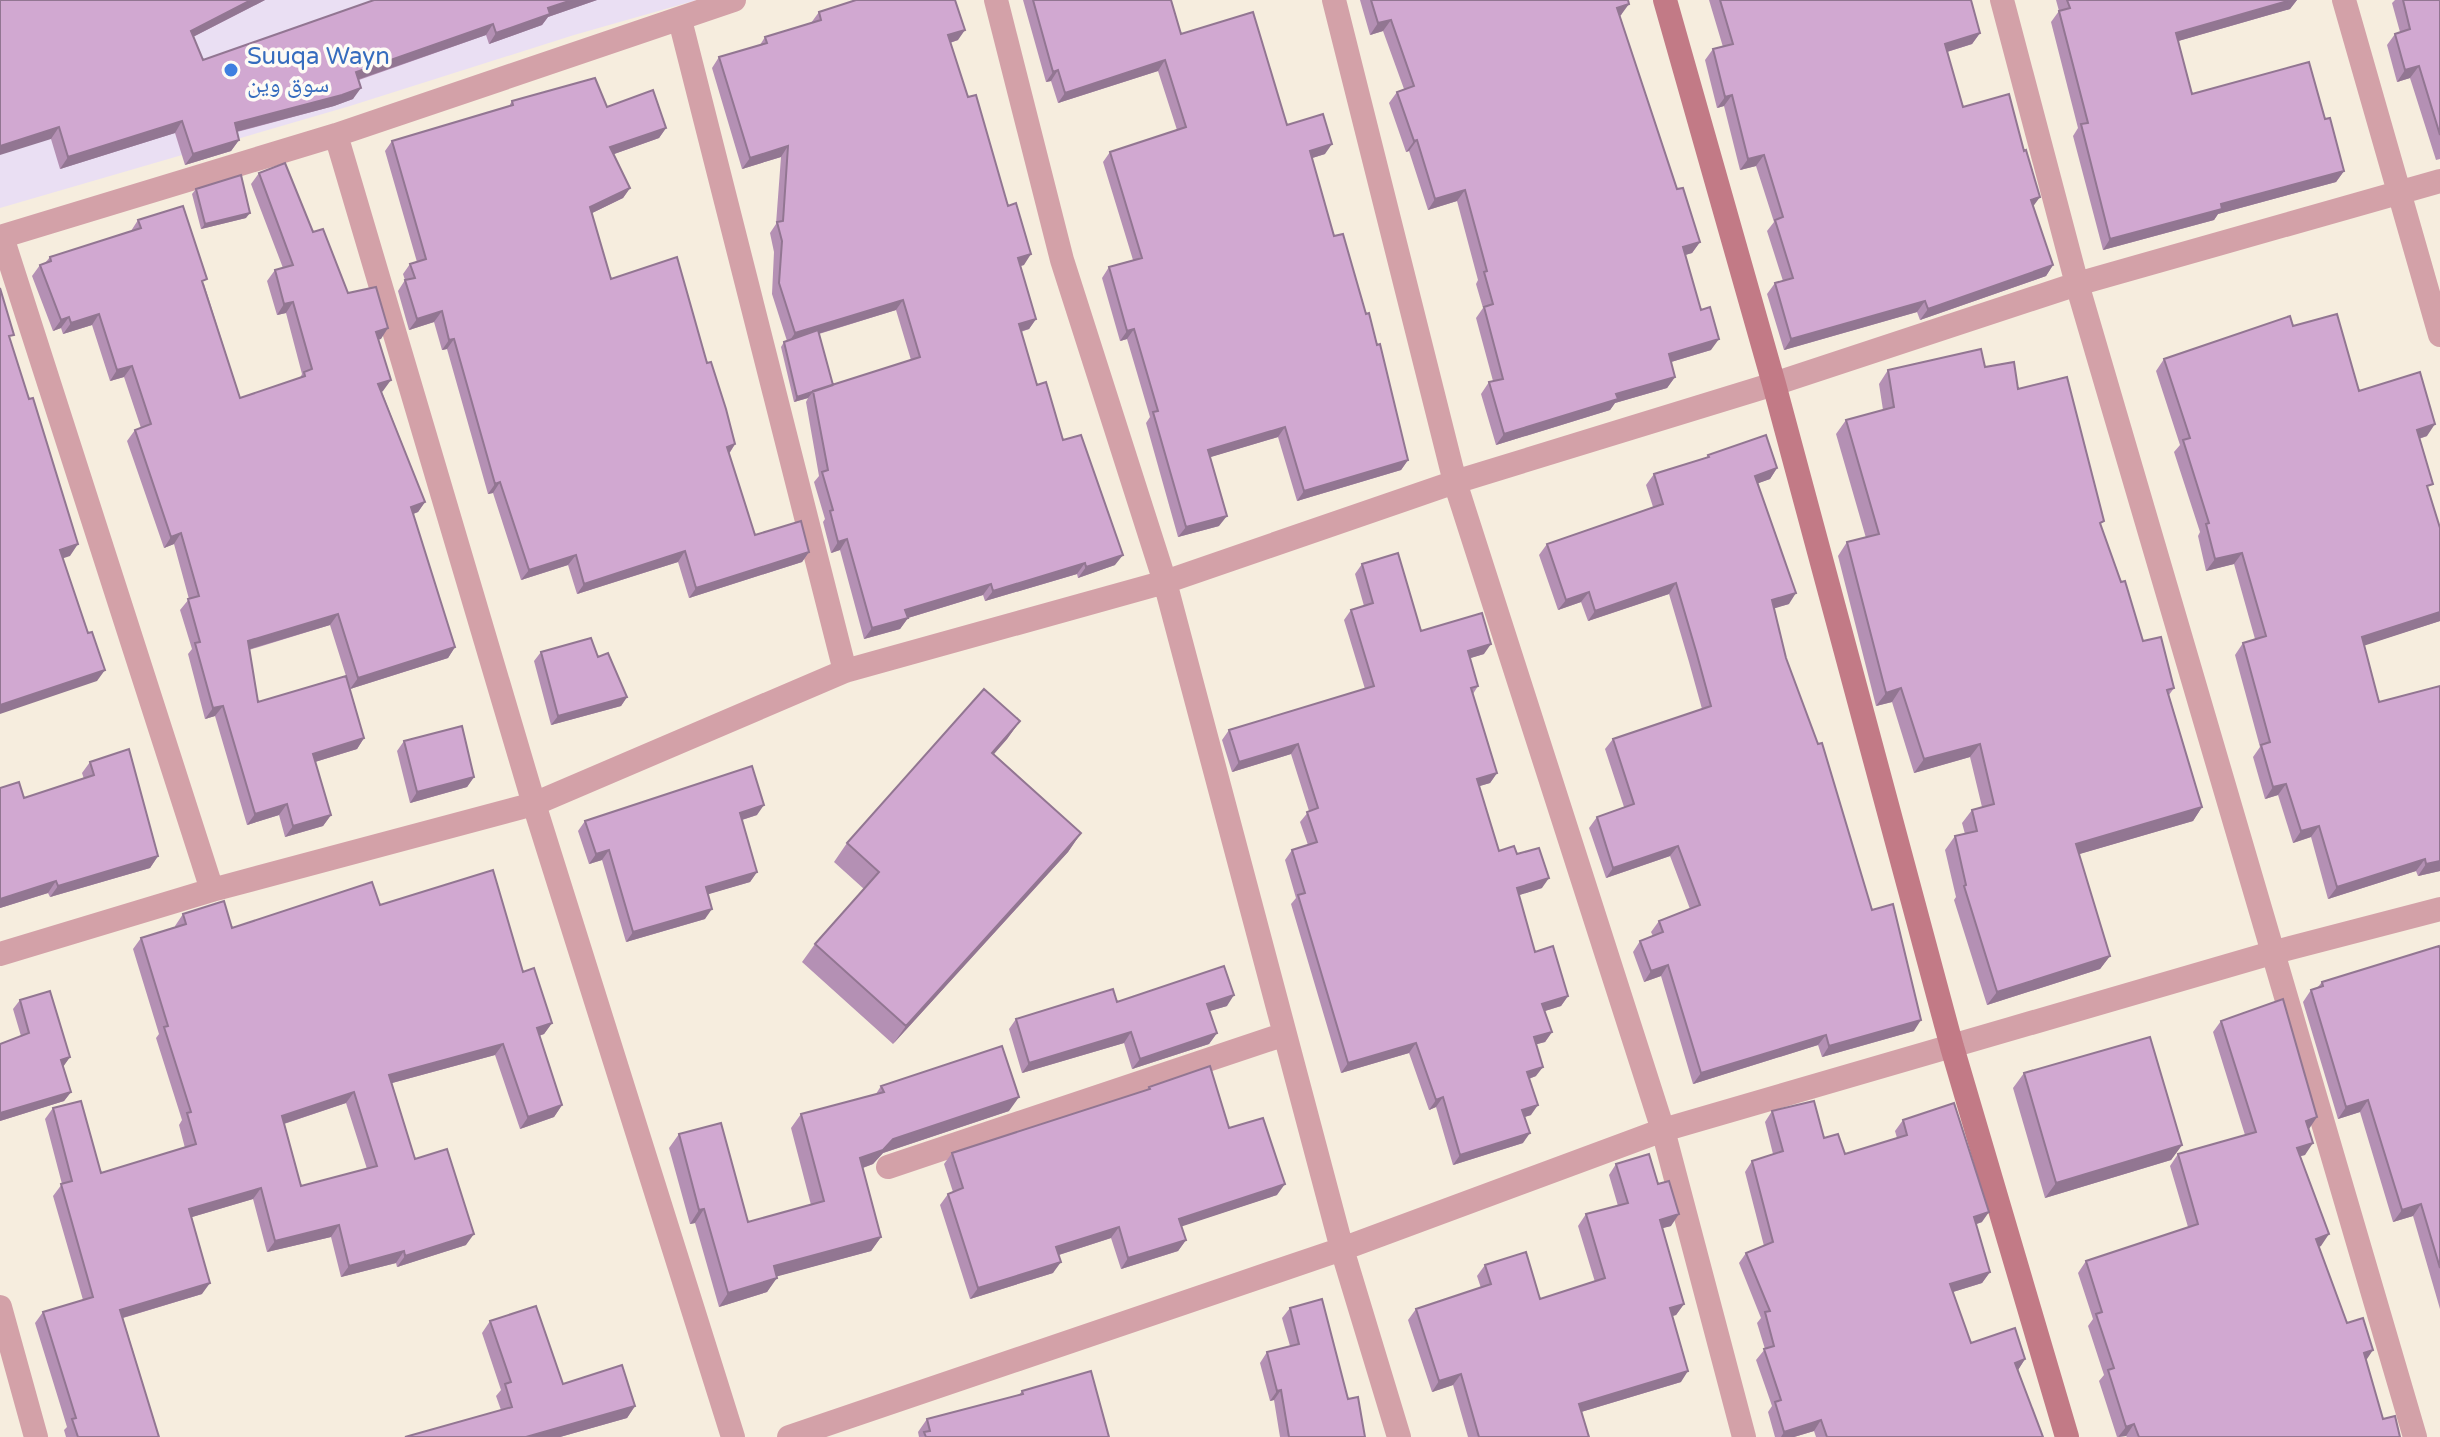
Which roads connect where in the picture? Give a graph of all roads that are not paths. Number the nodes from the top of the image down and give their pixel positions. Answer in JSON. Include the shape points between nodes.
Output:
{"nodes":[{"id":1,"x":734,"y":0,"type":"edge"},
{"id":2,"x":996,"y":0,"type":"edge"},
{"id":3,"x":1334,"y":0,"type":"edge"},
{"id":4,"x":1665,"y":0,"type":"edge"},
{"id":5,"x":2002,"y":0,"type":"edge"},
{"id":6,"x":2344,"y":0,"type":"edge"},
{"id":7,"x":680,"y":20,"type":"junction"},
{"id":8,"x":336,"y":135,"type":"junction"},
{"id":9,"x":2440,"y":181,"type":"edge"},
{"id":10,"x":2398,"y":192,"type":"junction"},
{"id":11,"x":1,"y":237,"type":"edge"},
{"id":12,"x":2077,"y":284,"type":"junction"},
{"id":13,"x":2440,"y":335,"type":"edge"},
{"id":14,"x":1774,"y":384,"type":"junction"},
{"id":15,"x":1455,"y":482,"type":"junction"},
{"id":16,"x":1165,"y":582,"type":"junction"},
{"id":17,"x":845,"y":671,"type":"junction"},
{"id":18,"x":534,"y":804,"type":"junction"},
{"id":19,"x":212,"y":890,"type":"junction"},
{"id":20,"x":2440,"y":909,"type":"edge"},
{"id":21,"x":2275,"y":952,"type":"junction"},
{"id":22,"x":0,"y":954,"type":"edge"},
{"id":23,"x":1285,"y":1034,"type":"junction"},
{"id":24,"x":1952,"y":1047,"type":"junction"},
{"id":25,"x":1663,"y":1130,"type":"junction"},
{"id":26,"x":888,"y":1167,"type":"edge"},
{"id":27,"x":1342,"y":1249,"type":"junction"},
{"id":28,"x":0,"y":1307,"type":"edge"},
{"id":29,"x":36,"y":1437,"type":"edge"},
{"id":30,"x":733,"y":1437,"type":"edge"},
{"id":31,"x":789,"y":1437,"type":"edge"},
{"id":32,"x":1399,"y":1437,"type":"edge"},
{"id":33,"x":1744,"y":1437,"type":"edge"},
{"id":34,"x":2067,"y":1437,"type":"edge"},
{"id":35,"x":2415,"y":1437,"type":"edge"}],
"edges":[{"from":1,"to":7,"type":"street"},
{"from":2,"to":16,"type":"street","via":[[1062,260]]},
{"from":3,"to":15,"type":"street"},
{"from":4,"to":14,"type":"street"},
{"from":5,"to":12,"type":"street"},
{"from":6,"to":10,"type":"street"},
{"from":7,"to":8,"type":"street"},
{"from":7,"to":17,"type":"street"},
{"from":8,"to":11,"type":"street"},
{"from":8,"to":18,"type":"street"},
{"from":9,"to":10,"type":"street"},
{"from":10,"to":12,"type":"street"},
{"from":10,"to":13,"type":"street"},
{"from":11,"to":19,"type":"street"},
{"from":12,"to":14,"type":"street"},
{"from":12,"to":21,"type":"street"},
{"from":14,"to":15,"type":"street"},
{"from":14,"to":24,"type":"street"},
{"from":15,"to":16,"type":"street"},
{"from":15,"to":25,"type":"street"},
{"from":16,"to":17,"type":"street"},
{"from":16,"to":23,"type":"street"},
{"from":17,"to":18,"type":"street"},
{"from":18,"to":19,"type":"street"},
{"from":18,"to":30,"type":"street"},
{"from":19,"to":22,"type":"street"},
{"from":20,"to":21,"type":"street"},
{"from":21,"to":24,"type":"street"},
{"from":21,"to":35,"type":"street"},
{"from":23,"to":26,"type":"street"},
{"from":23,"to":27,"type":"street"},
{"from":24,"to":25,"type":"street"},
{"from":24,"to":34,"type":"street"},
{"from":25,"to":27,"type":"street"},
{"from":25,"to":33,"type":"street"},
{"from":27,"to":31,"type":"street"},
{"from":27,"to":32,"type":"street"},
{"from":28,"to":29,"type":"street"}]}
